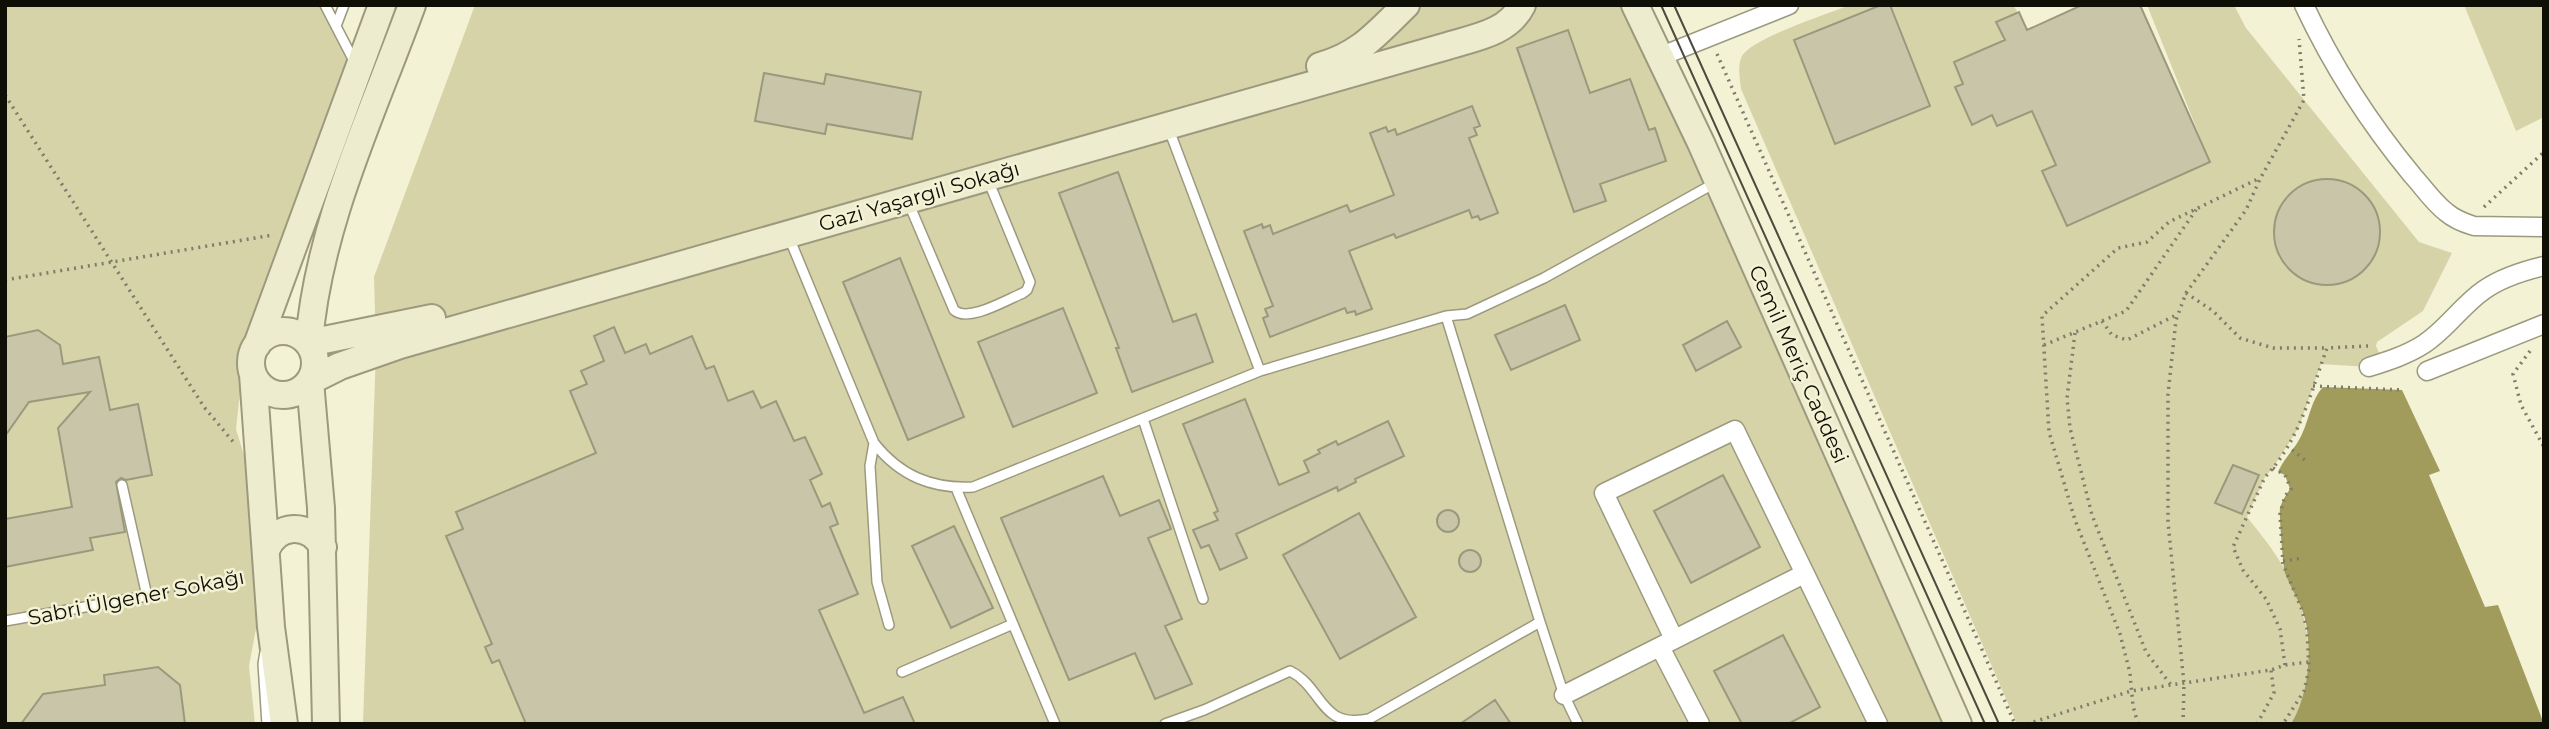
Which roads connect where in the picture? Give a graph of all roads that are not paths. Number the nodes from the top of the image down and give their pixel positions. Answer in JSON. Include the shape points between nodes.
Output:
{"nodes":[{"id":1,"x":325,"y":5,"type":"edge"},
{"id":2,"x":344,"y":5,"type":"edge"},
{"id":3,"x":382,"y":5,"type":"edge"},
{"id":4,"x":412,"y":5,"type":"edge"},
{"id":5,"x":1406,"y":5,"type":"edge"},
{"id":6,"x":1522,"y":5,"type":"edge"},
{"id":7,"x":1635,"y":5,"type":"edge"},
{"id":8,"x":1789,"y":5,"type":"edge"},
{"id":9,"x":2304,"y":5,"type":"edge"},
{"id":10,"x":336,"y":26,"type":"junction"},
{"id":11,"x":1659,"y":57,"type":"junction"},
{"id":12,"x":359,"y":71,"type":"junction"},
{"id":13,"x":1167,"y":125,"type":"junction"},
{"id":14,"x":986,"y":176,"type":"junction"},
{"id":15,"x":1717,"y":181,"type":"junction"},
{"id":16,"x":907,"y":199,"type":"junction"},
{"id":17,"x":2544,"y":227,"type":"edge"},
{"id":18,"x":787,"y":234,"type":"junction"},
{"id":19,"x":2544,"y":266,"type":"edge"},
{"id":20,"x":1446,"y":316,"type":"junction"},
{"id":21,"x":2544,"y":324,"type":"edge"},
{"id":22,"x":309,"y":343,"type":"junction"},
{"id":23,"x":257,"y":345,"type":"junction"},
{"id":24,"x":2369,"y":367,"type":"dead end"},
{"id":25,"x":1260,"y":371,"type":"junction"},
{"id":26,"x":2427,"y":371,"type":"dead end"},
{"id":27,"x":253,"y":374,"type":"junction"},
{"id":28,"x":310,"y":381,"type":"junction"},
{"id":29,"x":1143,"y":419,"type":"junction"},
{"id":30,"x":874,"y":443,"type":"junction"},
{"id":31,"x":122,"y":485,"type":"dead end"},
{"id":32,"x":956,"y":488,"type":"junction"},
{"id":33,"x":323,"y":547,"type":"junction"},
{"id":34,"x":266,"y":561,"type":"junction"},
{"id":35,"x":1804,"y":574,"type":"junction"},
{"id":36,"x":1203,"y":599,"type":"dead end"},
{"id":37,"x":5,"y":621,"type":"edge"},
{"id":38,"x":1540,"y":622,"type":"junction"},
{"id":39,"x":1013,"y":624,"type":"junction"},
{"id":40,"x":889,"y":625,"type":"dead end"},
{"id":41,"x":271,"y":627,"type":"junction"},
{"id":42,"x":1667,"y":643,"type":"junction"},
{"id":43,"x":902,"y":672,"type":"dead end"},
{"id":44,"x":1564,"y":695,"type":"junction"},
{"id":45,"x":267,"y":724,"type":"edge"},
{"id":46,"x":284,"y":724,"type":"edge"},
{"id":47,"x":326,"y":724,"type":"edge"},
{"id":48,"x":1055,"y":724,"type":"edge"},
{"id":49,"x":1165,"y":724,"type":"edge"},
{"id":50,"x":1578,"y":724,"type":"edge"},
{"id":51,"x":1700,"y":724,"type":"edge"},
{"id":52,"x":1878,"y":724,"type":"edge"},
{"id":53,"x":1958,"y":724,"type":"edge"}],
"edges":[{"from":1,"to":10,"type":"lane"},
{"from":2,"to":10,"type":"lane"},
{"from":3,"to":12,"type":"street"},
{"from":4,"to":22,"type":"street","via":[[328,233]]},
{"from":5,"to":22,"type":"street","name":"Gazi Yaşargil Sokağı","via":[[1342,60],[443,316]]},
{"from":6,"to":13,"type":"street","name":"Gazi Yaşargil Sokağı","via":[[1512,20],[1497,30]]},
{"from":7,"to":11,"type":"street","name":"Cemil Meriç Caddesi"},
{"from":8,"to":11,"type":"street"},
{"from":9,"to":17,"type":"street","via":[[2335,66],[2382,137],[2437,204],[2474,226]]},
{"from":10,"to":12,"type":"lane"},
{"from":11,"to":15,"type":"street","name":"Cemil Meriç Caddesi"},
{"from":12,"to":23,"type":"street"},
{"from":13,"to":14,"type":"street","name":"Gazi Yaşargil Sokağı"},
{"from":13,"to":25,"type":"lane"},
{"from":14,"to":16,"type":"street","name":"Gazi Yaşargil Sokağı"},
{"from":14,"to":16,"type":"lane","via":[[1030,282],[1023,293],[971,315],[954,310]]},
{"from":15,"to":20,"type":"lane","via":[[1544,278],[1467,314]]},
{"from":15,"to":53,"type":"street","name":"Cemil Meriç Caddesi"},
{"from":16,"to":18,"type":"street","name":"Gazi Yaşargil Sokağı"},
{"from":18,"to":28,"type":"street","name":"Gazi Yaşargil Sokağı","via":[[400,345]]},
{"from":18,"to":30,"type":"lane"},
{"from":19,"to":24,"type":"street","via":[[2495,283],[2423,345]]},
{"from":20,"to":25,"type":"lane"},
{"from":20,"to":38,"type":"lane"},
{"from":21,"to":26,"type":"street"},
{"from":22,"to":23,"type":"street","via":[[302,336],[282,331]]},
{"from":22,"to":28,"type":"street","via":[[316,362]]},
{"from":23,"to":27,"type":"street","via":[[252,354]]},
{"from":25,"to":29,"type":"lane"},
{"from":27,"to":28,"type":"street","via":[[265,390],[284,395]]},
{"from":27,"to":34,"type":"street"},
{"from":28,"to":33,"type":"street"},
{"from":29,"to":32,"type":"lane","via":[[973,487]]},
{"from":29,"to":36,"type":"lane"},
{"from":30,"to":32,"type":"lane","via":[[908,475]]},
{"from":30,"to":40,"type":"lane","via":[[870,466],[877,582]]},
{"from":31,"to":37,"type":"lane","name":"Sabri Ülgener Sokağı","via":[[148,596]]},
{"from":32,"to":39,"type":"lane"},
{"from":33,"to":34,"type":"street","via":[[312,533],[287,529],[274,537]]},
{"from":33,"to":47,"type":"street"},
{"from":34,"to":41,"type":"street"},
{"from":35,"to":42,"type":"street"},
{"from":35,"to":42,"type":"street","via":[[1735,430],[1604,493]]},
{"from":35,"to":52,"type":"street"},
{"from":38,"to":44,"type":"lane"},
{"from":38,"to":49,"type":"lane","via":[[1369,719],[1349,722],[1331,715],[1308,684],[1290,671]]},
{"from":39,"to":43,"type":"lane"},
{"from":39,"to":48,"type":"lane"},
{"from":41,"to":45,"type":"lane","via":[[263,664]]},
{"from":41,"to":46,"type":"street"},
{"from":42,"to":44,"type":"street"},
{"from":42,"to":51,"type":"street"},
{"from":44,"to":50,"type":"lane"}]}
